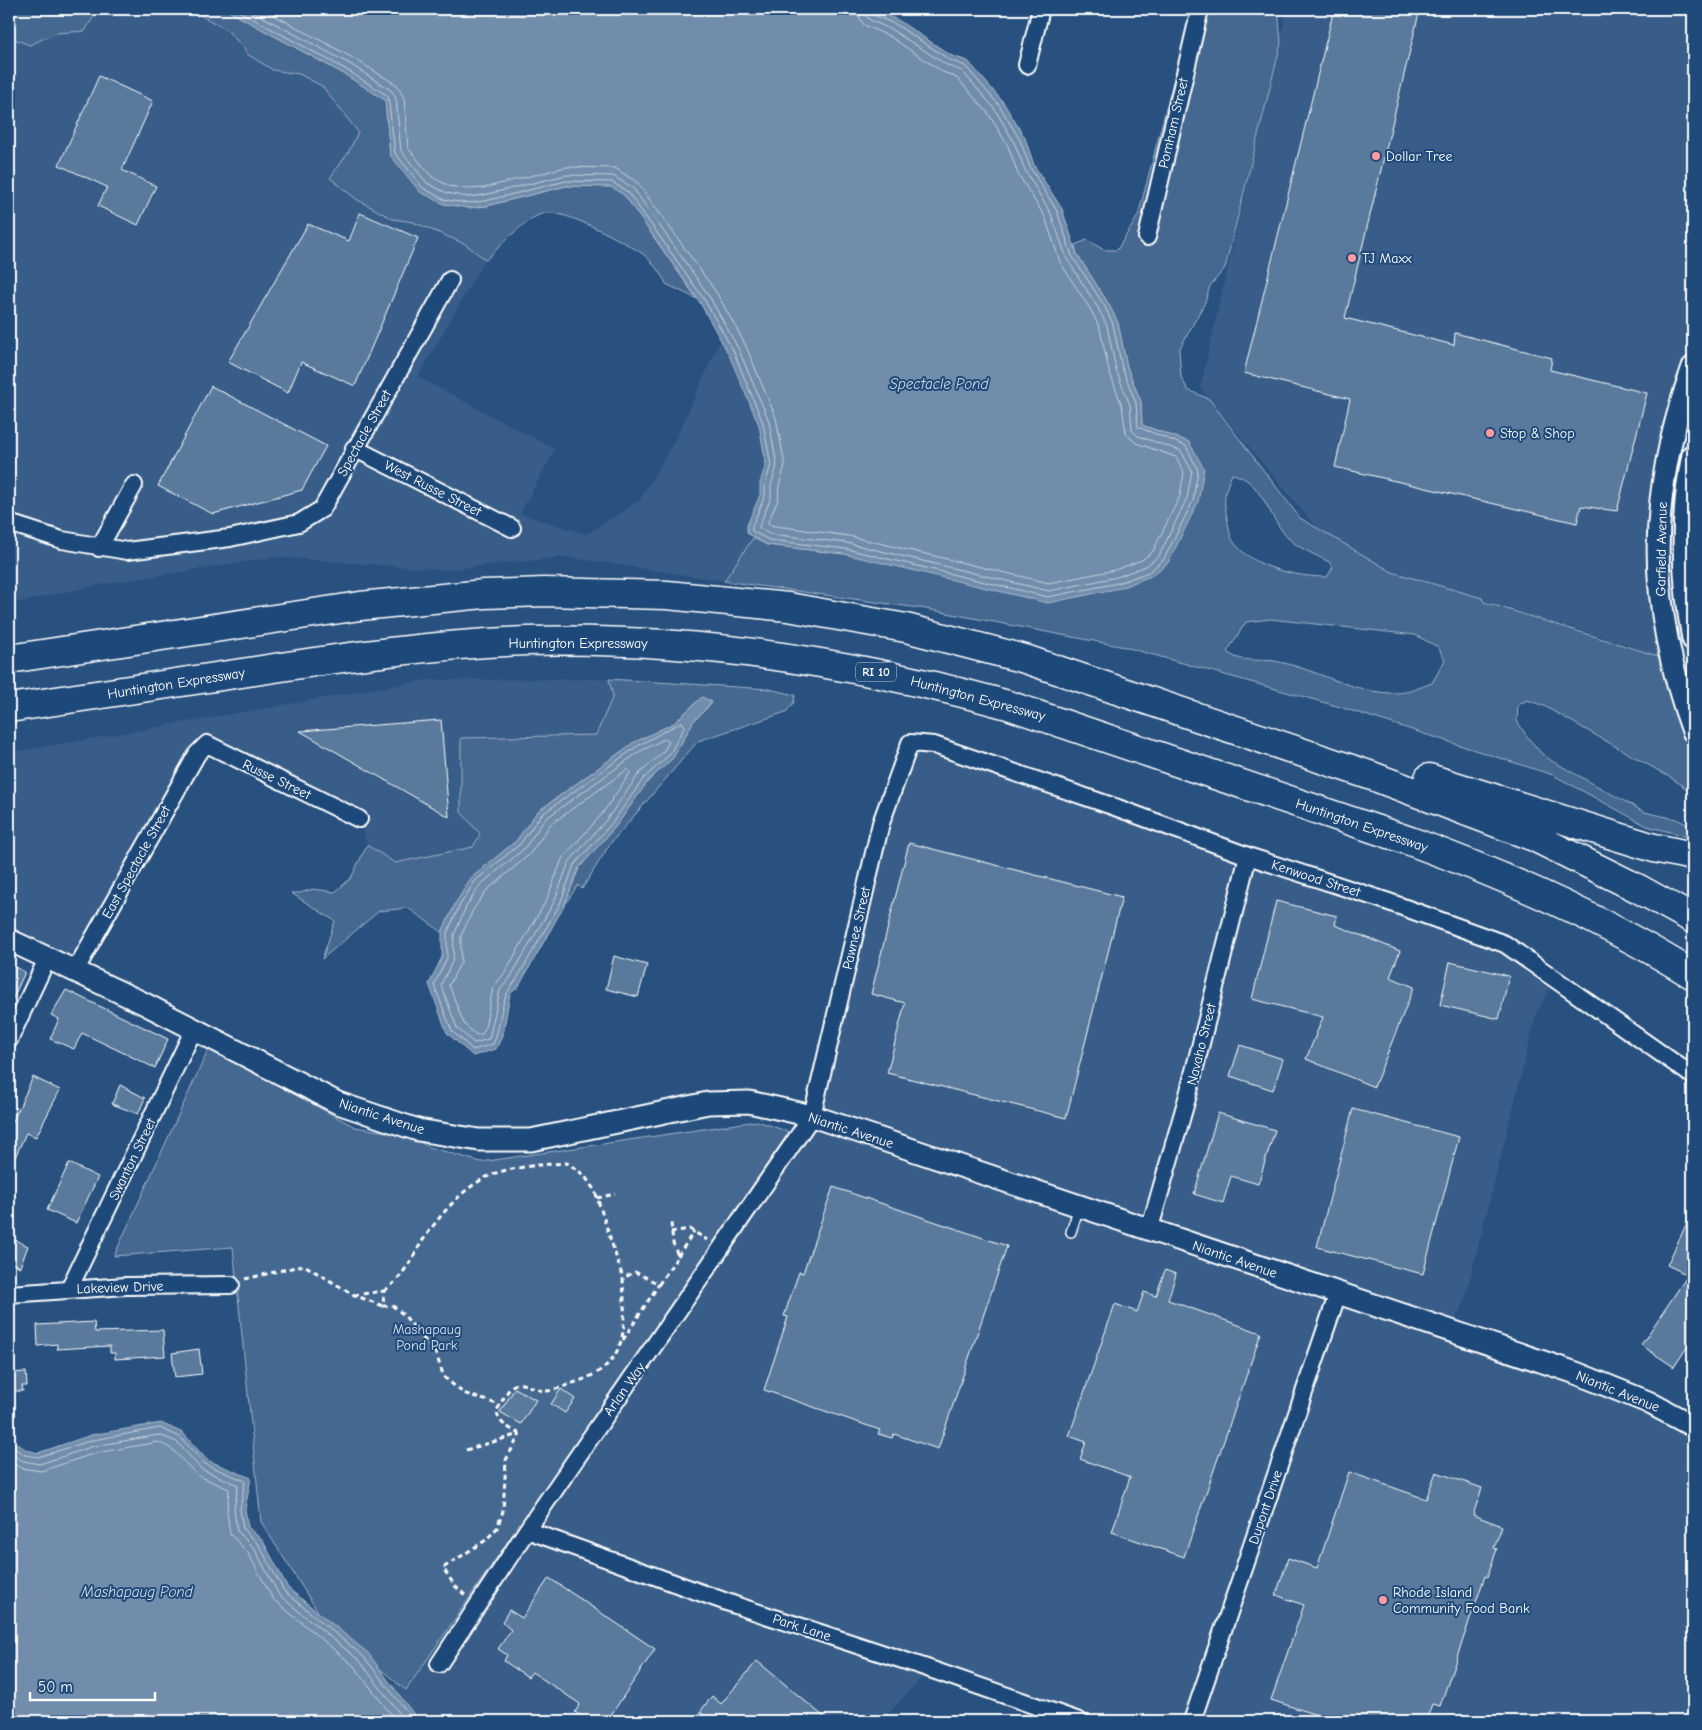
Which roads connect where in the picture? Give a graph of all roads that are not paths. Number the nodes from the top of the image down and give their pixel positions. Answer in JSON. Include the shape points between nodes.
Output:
{"nodes":[{"id":1,"x":1041,"y":9,"type":"edge"},
{"id":2,"x":1200,"y":9,"type":"edge"},
{"id":3,"x":1027,"y":64,"type":"dead end"},
{"id":4,"x":1147,"y":236,"type":"dead end"},
{"id":5,"x":450,"y":280,"type":"dead end"},
{"id":6,"x":1693,"y":367,"type":"edge"},
{"id":7,"x":354,"y":448,"type":"junction"},
{"id":8,"x":1693,"y":456,"type":"edge"},
{"id":9,"x":134,"y":485,"type":"dead end"},
{"id":10,"x":9,"y":524,"type":"edge"},
{"id":11,"x":512,"y":528,"type":"dead end"},
{"id":12,"x":99,"y":548,"type":"junction"},
{"id":13,"x":1693,"y":639,"type":"edge"},
{"id":14,"x":9,"y":659,"type":"edge"},
{"id":15,"x":9,"y":708,"type":"edge"},
{"id":16,"x":1228,"y":727,"type":"junction"},
{"id":17,"x":1693,"y":731,"type":"edge"},
{"id":18,"x":910,"y":743,"type":"joint"},
{"id":19,"x":197,"y":754,"type":"joint"},
{"id":20,"x":359,"y":819,"type":"dead end"},
{"id":21,"x":1248,"y":856,"type":"junction"},
{"id":22,"x":1693,"y":856,"type":"edge"},
{"id":23,"x":1693,"y":919,"type":"edge"},
{"id":24,"x":9,"y":940,"type":"edge"},
{"id":25,"x":47,"y":959,"type":"junction"},
{"id":26,"x":75,"y":971,"type":"junction"},
{"id":27,"x":1693,"y":975,"type":"edge"},
{"id":28,"x":194,"y":1030,"type":"junction"},
{"id":29,"x":9,"y":1040,"type":"edge"},
{"id":30,"x":1693,"y":1076,"type":"edge"},
{"id":31,"x":812,"y":1116,"type":"junction"},
{"id":32,"x":1079,"y":1207,"type":"junction"},
{"id":33,"x":1150,"y":1231,"type":"junction"},
{"id":34,"x":1071,"y":1232,"type":"dead end"},
{"id":35,"x":238,"y":1282,"type":"road end"},
{"id":36,"x":69,"y":1289,"type":"junction"},
{"id":37,"x":1338,"y":1293,"type":"junction"},
{"id":38,"x":9,"y":1294,"type":"edge"},
{"id":39,"x":1693,"y":1426,"type":"edge"},
{"id":40,"x":527,"y":1530,"type":"junction"},
{"id":41,"x":439,"y":1664,"type":"dead end"},
{"id":42,"x":1079,"y":1721,"type":"edge"},
{"id":43,"x":1192,"y":1721,"type":"edge"}],
"edges":[{"from":1,"to":3,"type":"street"},
{"from":2,"to":4,"type":"street","name":"Pomham Street"},
{"from":5,"to":7,"type":"street","name":"Spectacle Street"},
{"from":6,"to":17,"type":"street","name":"Garfield Avenue","via":[[1680,402],[1666,463],[1658,551],[1663,622],[1674,673]]},
{"from":7,"to":11,"type":"street","name":"West Russe Street"},
{"from":7,"to":12,"type":"street","name":"Spectacle Street","via":[[322,509],[299,523],[239,536],[127,551]]},
{"from":8,"to":13,"type":"street","name":"Garfield Avenue","via":[[1685,512],[1684,549]]},
{"from":9,"to":12,"type":"street"},
{"from":10,"to":12,"type":"street","name":"Spectacle Street"},
{"from":14,"to":16,"type":"highway","via":[[321,611],[423,599],[544,592],[667,595],[788,607],[906,628],[1025,659]]},
{"from":15,"to":27,"type":"highway","name":"Huntington Expressway","number":"RI 10","via":[[355,656],[468,644],[649,643],[711,647],[830,663],[948,688],[1008,705],[1410,841],[1474,865],[1578,912]]},
{"from":16,"to":22,"type":"highway","via":[[1374,761],[1654,848]]},
{"from":16,"to":23,"type":"highway","via":[[1428,796],[1534,838]]},
{"from":18,"to":21,"type":"street","name":"Kenwood Street","via":[[934,745]]},
{"from":18,"to":31,"type":"street","name":"Pawnee Street","via":[[881,823]]},
{"from":19,"to":20,"type":"street","name":"Russe Street","via":[[207,744]]},
{"from":19,"to":26,"type":"street","name":"East Spectacle Street"},
{"from":21,"to":30,"type":"street","name":"Kenwood Street","via":[[1505,944]]},
{"from":21,"to":33,"type":"street","name":"Navaho Street"},
{"from":24,"to":25,"type":"street","name":"Niantic Avenue"},
{"from":25,"to":26,"type":"street","name":"Niantic Avenue"},
{"from":25,"to":29,"type":"street"},
{"from":26,"to":28,"type":"street","name":"Niantic Avenue"},
{"from":28,"to":31,"type":"street","name":"Niantic Avenue","via":[[338,1103],[418,1130],[479,1140],[531,1140],[708,1103],[749,1102]]},
{"from":28,"to":36,"type":"street","name":"Swanton Street"},
{"from":31,"to":32,"type":"street","name":"Niantic Avenue"},
{"from":31,"to":40,"type":"street","name":"Arlan Way"},
{"from":32,"to":33,"type":"street","name":"Niantic Avenue"},
{"from":32,"to":34,"type":"lane"},
{"from":33,"to":37,"type":"street","name":"Niantic Avenue"},
{"from":35,"to":36,"type":"street","name":"Lakeview Drive"},
{"from":36,"to":38,"type":"street","name":"Lakeview Drive"},
{"from":37,"to":39,"type":"street","name":"Niantic Avenue","via":[[1576,1373],[1648,1402]]},
{"from":37,"to":43,"type":"street","name":"Dupont Drive"},
{"from":40,"to":41,"type":"street","name":"Arlan Way"},
{"from":40,"to":42,"type":"street","name":"Park Lane","via":[[735,1605]]}]}
